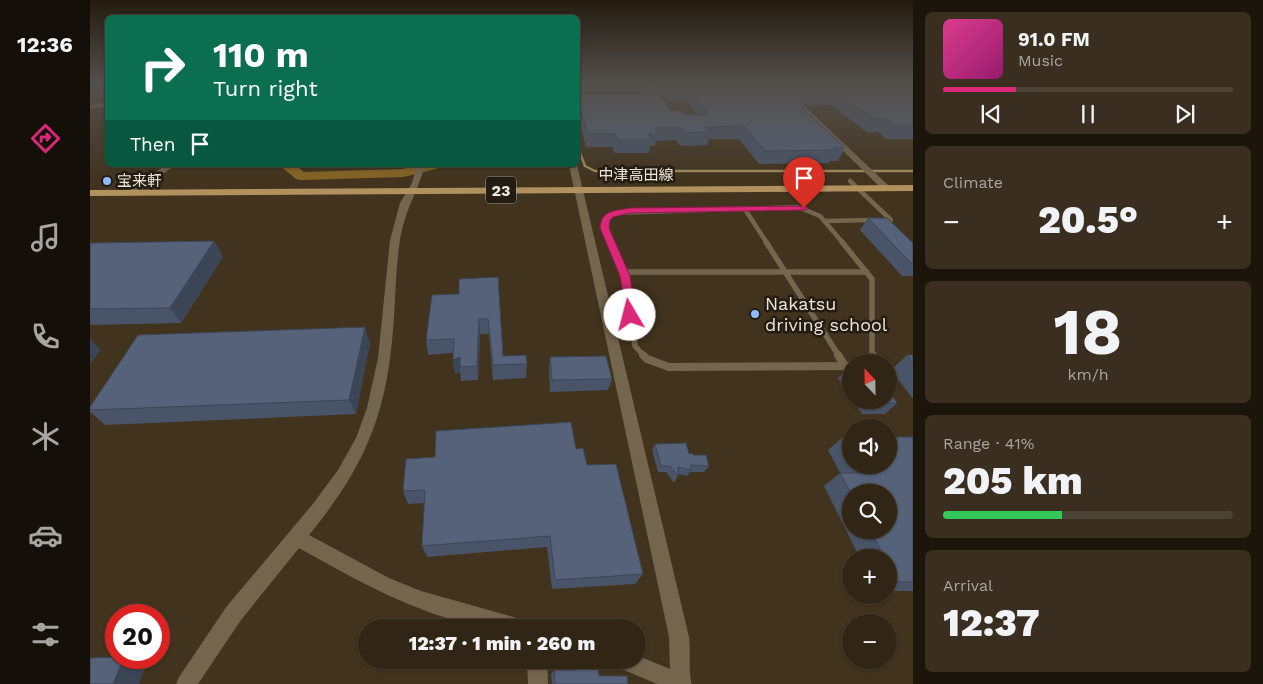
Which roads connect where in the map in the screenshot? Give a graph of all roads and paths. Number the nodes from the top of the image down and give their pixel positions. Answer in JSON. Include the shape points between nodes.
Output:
{"nodes":[{"id":1,"x":812,"y":117,"type":"edge"},
{"id":2,"x":168,"y":167,"type":"edge"},
{"id":3,"x":420,"y":167,"type":"edge"},
{"id":4,"x":573,"y":167,"type":"edge"},
{"id":5,"x":850,"y":181,"type":"junction"},
{"id":6,"x":878,"y":181,"type":"junction"},
{"id":7,"x":913,"y":181,"type":"edge"},
{"id":8,"x":90,"y":185,"type":"edge"},
{"id":9,"x":141,"y":185,"type":"junction"},
{"id":10,"x":578,"y":186,"type":"junction"},
{"id":11,"x":413,"y":187,"type":"junction"},
{"id":12,"x":858,"y":188,"type":"junction"},
{"id":13,"x":886,"y":188,"type":"junction"},
{"id":14,"x":913,"y":188,"type":"edge"},
{"id":15,"x":132,"y":192,"type":"junction"},
{"id":16,"x":90,"y":193,"type":"edge"},
{"id":17,"x":744,"y":208,"type":"junction"},
{"id":18,"x":824,"y":221,"type":"junction"},
{"id":19,"x":623,"y":272,"type":"junction"},
{"id":20,"x":785,"y":272,"type":"junction"},
{"id":21,"x":868,"y":272,"type":"junction"},
{"id":22,"x":873,"y":354,"type":"edge"},
{"id":23,"x":842,"y":357,"type":"edge"},
{"id":24,"x":842,"y":366,"type":"edge"},
{"id":25,"x":296,"y":537,"type":"junction"},
{"id":26,"x":486,"y":619,"type":"edge"},
{"id":27,"x":537,"y":669,"type":"edge"},
{"id":28,"x":639,"y":669,"type":"edge"},
{"id":29,"x":656,"y":679,"type":"edge"},
{"id":30,"x":186,"y":684,"type":"edge"},
{"id":31,"x":538,"y":684,"type":"edge"},
{"id":32,"x":680,"y":684,"type":"edge"}],
"edges":[{"from":1,"to":6,"type":"street"},
{"from":2,"to":9,"type":"street"},
{"from":3,"to":11,"type":"street"},
{"from":4,"to":10,"type":"street"},
{"from":5,"to":6,"type":"main road","name":"中津高田線","number":"23"},
{"from":5,"to":10,"type":"main road","name":"中津高田線","number":"23"},
{"from":5,"to":12,"type":"lane"},
{"from":6,"to":7,"type":"main road","name":"中津高田線","number":"23"},
{"from":6,"to":13,"type":"street"},
{"from":8,"to":9,"type":"main road","name":"中津高田線","number":"23"},
{"from":9,"to":11,"type":"main road","name":"中津高田線","number":"23"},
{"from":9,"to":15,"type":"street"},
{"from":10,"to":11,"type":"main road","name":"中津高田線","number":"23"},
{"from":10,"to":12,"type":"main road","name":"中津高田線","number":"23"},
{"from":10,"to":32,"type":"street","via":[[679,637]]},
{"from":11,"to":15,"type":"main road","name":"中津高田線","number":"23"},
{"from":11,"to":25,"type":"street","via":[[404,203],[395,240],[384,358],[370,422],[344,475]]},
{"from":12,"to":13,"type":"main road","name":"中津高田線","number":"23"},
{"from":12,"to":18,"type":"lane","via":[[890,220]]},
{"from":13,"to":14,"type":"main road","name":"中津高田線","number":"23"},
{"from":15,"to":16,"type":"main road","name":"中津高田線","number":"23"},
{"from":17,"to":18,"type":"lane","via":[[798,207],[812,211]]},
{"from":17,"to":19,"type":"lane","via":[[625,211],[611,215],[605,219],[605,228]]},
{"from":17,"to":20,"type":"lane"},
{"from":18,"to":21,"type":"lane"},
{"from":19,"to":20,"type":"lane"},
{"from":19,"to":24,"type":"lane","via":[[635,346],[655,364],[669,367]]},
{"from":20,"to":21,"type":"lane"},
{"from":20,"to":23,"type":"lane"},
{"from":21,"to":22,"type":"lane","via":[[872,279]]},
{"from":25,"to":26,"type":"street","via":[[383,585]]},
{"from":25,"to":30,"type":"street","via":[[234,613]]},
{"from":27,"to":31,"type":"street"},
{"from":28,"to":29,"type":"street"},
{"from":29,"to":32,"type":"street"}]}
